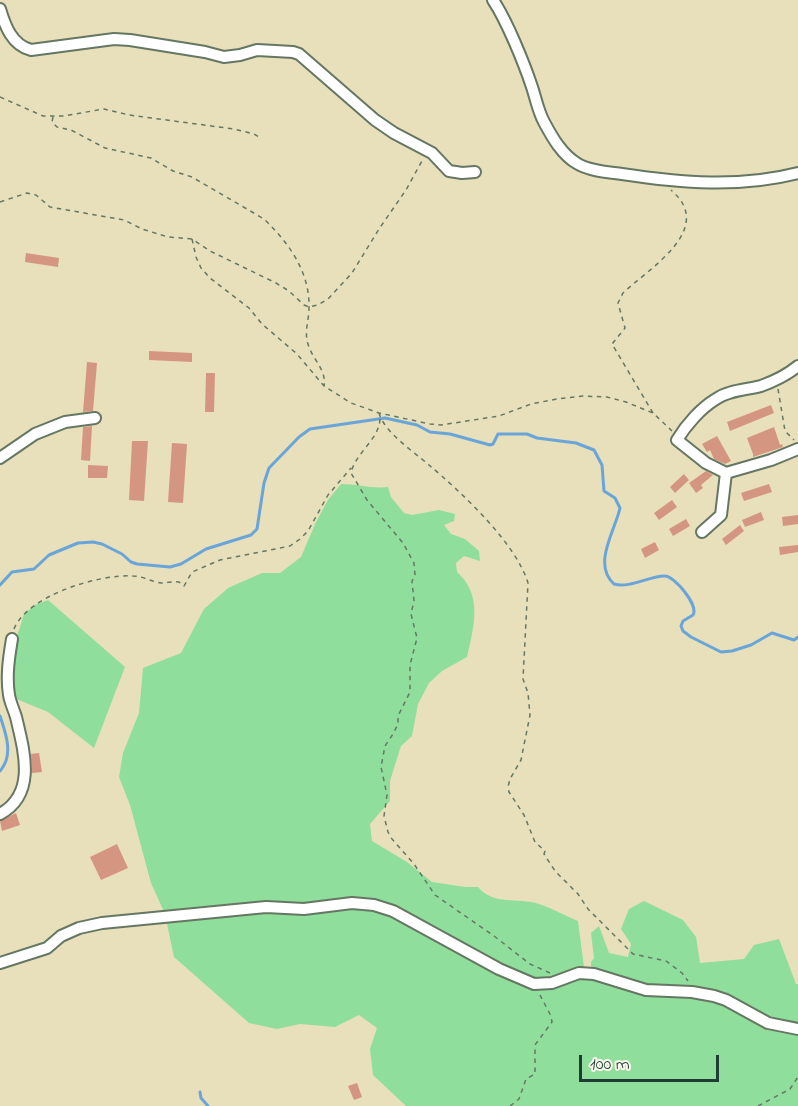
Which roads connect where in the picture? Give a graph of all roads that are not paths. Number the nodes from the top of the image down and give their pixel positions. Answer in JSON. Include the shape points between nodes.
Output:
{"nodes":[{"id":1,"x":493,"y":0,"type":"edge"},
{"id":2,"x":0,"y":9,"type":"edge"},
{"id":3,"x":475,"y":172,"type":"dead end"},
{"id":4,"x":798,"y":173,"type":"edge"},
{"id":5,"x":798,"y":366,"type":"edge"},
{"id":6,"x":95,"y":418,"type":"dead end"},
{"id":7,"x":798,"y":449,"type":"edge"},
{"id":8,"x":0,"y":458,"type":"edge"},
{"id":9,"x":726,"y":473,"type":"junction"},
{"id":10,"x":702,"y":532,"type":"dead end"},
{"id":11,"x":12,"y":639,"type":"road end"},
{"id":12,"x":0,"y":814,"type":"edge"},
{"id":13,"x":0,"y":963,"type":"edge"},
{"id":14,"x":798,"y":1029,"type":"edge"}],
"edges":[{"from":1,"to":4,"type":"street","via":[[543,120],[568,157],[580,165],[698,183],[740,183]]},
{"from":2,"to":3,"type":"street","via":[[14,40],[31,50],[114,39],[224,57],[257,50],[299,54],[385,128],[428,150],[449,171]]},
{"from":5,"to":9,"type":"street","via":[[785,376],[716,398],[677,440]]},
{"from":6,"to":8,"type":"street","via":[[65,422],[35,434]]},
{"from":7,"to":9,"type":"street"},
{"from":9,"to":10,"type":"street","via":[[721,515]]},
{"from":11,"to":12,"type":"street","via":[[9,696],[25,767],[20,797]]},
{"from":13,"to":14,"type":"street","via":[[47,948],[79,928],[102,923],[256,908],[304,909],[365,903],[393,911],[528,982],[540,985],[585,972],[646,990],[695,992],[726,1000],[768,1023]]}]}
